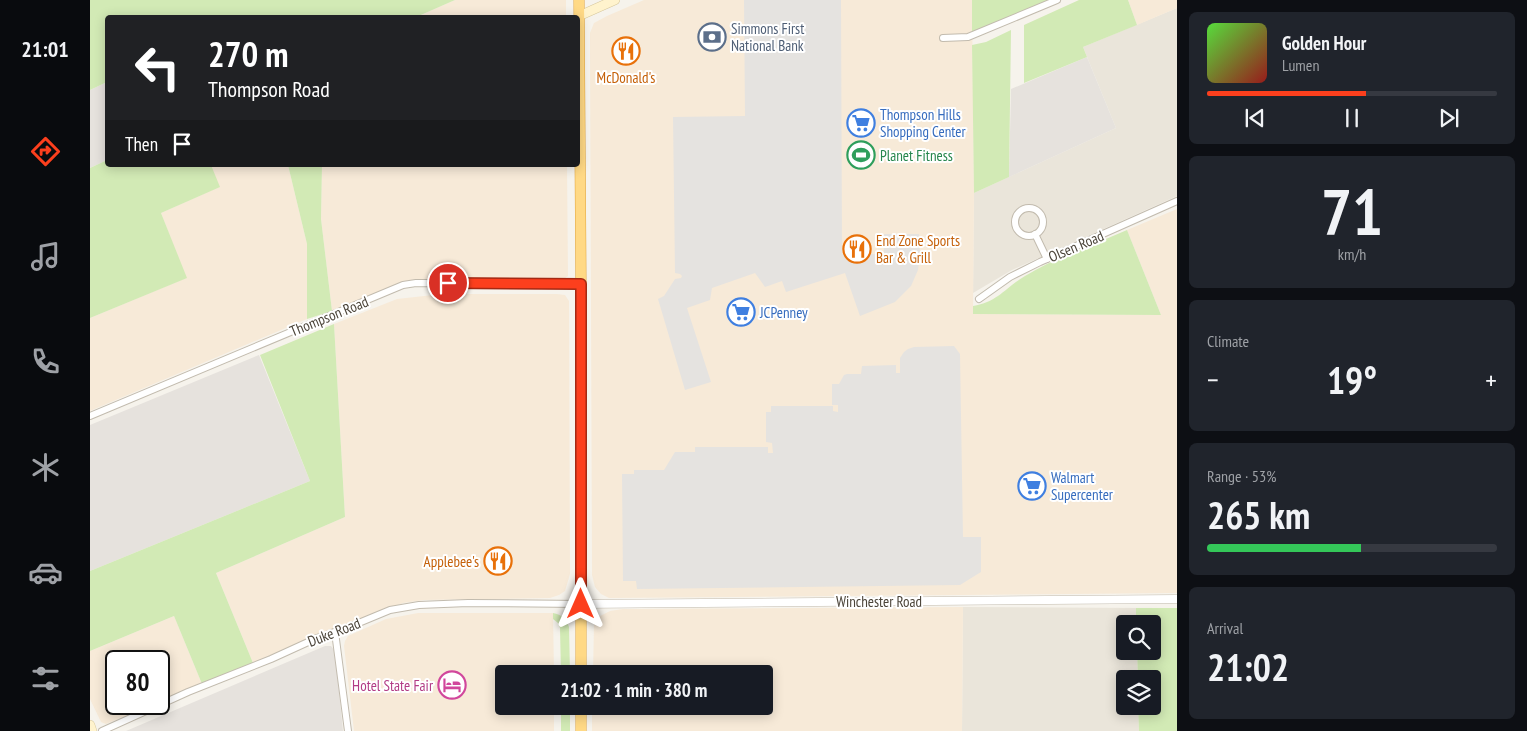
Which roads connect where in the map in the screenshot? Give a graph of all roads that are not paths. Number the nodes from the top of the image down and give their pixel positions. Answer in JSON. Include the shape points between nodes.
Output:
{"nodes":[{"id":1,"x":579,"y":0,"type":"edge"},
{"id":2,"x":615,"y":0,"type":"edge"},
{"id":3,"x":1057,"y":0,"type":"edge"},
{"id":4,"x":580,"y":15,"type":"edge"},
{"id":5,"x":580,"y":16,"type":"joint"},
{"id":6,"x":943,"y":38,"type":"dead end"},
{"id":7,"x":1177,"y":201,"type":"edge"},
{"id":8,"x":1035,"y":234,"type":"junction"},
{"id":9,"x":1047,"y":259,"type":"junction"},
{"id":10,"x":581,"y":284,"type":"junction"},
{"id":11,"x":979,"y":299,"type":"dead end"},
{"id":12,"x":90,"y":416,"type":"edge"},
{"id":13,"x":1177,"y":599,"type":"edge"},
{"id":14,"x":581,"y":604,"type":"junction"},
{"id":15,"x":335,"y":632,"type":"junction"},
{"id":16,"x":581,"y":665,"type":"edge"},
{"id":17,"x":581,"y":715,"type":"edge"},
{"id":18,"x":90,"y":725,"type":"edge"},
{"id":19,"x":92,"y":731,"type":"edge"},
{"id":20,"x":102,"y":731,"type":"edge"},
{"id":21,"x":348,"y":731,"type":"edge"},
{"id":22,"x":581,"y":731,"type":"edge"}],
"edges":[{"from":1,"to":4,"type":"highway"},
{"from":2,"to":5,"type":"main road"},
{"from":3,"to":6,"type":"street","via":[[968,37]]},
{"from":5,"to":10,"type":"highway"},
{"from":7,"to":9,"type":"street","name":"Olsen Road"},
{"from":8,"to":8,"type":"street","via":[[1022,233],[1016,226],[1018,213],[1025,208],[1034,209],[1041,215],[1043,223]]},
{"from":8,"to":9,"type":"street"},
{"from":9,"to":11,"type":"street","name":"Olsen Road","via":[[1010,277]]},
{"from":10,"to":12,"type":"street","name":"Thompson Road","via":[[403,285]]},
{"from":10,"to":14,"type":"highway"},
{"from":13,"to":14,"type":"street","name":"Winchester Road"},
{"from":14,"to":15,"type":"street","name":"Duke Road","via":[[419,605],[390,610]]},
{"from":14,"to":16,"type":"highway"},
{"from":15,"to":20,"type":"street","name":"Duke Road"},
{"from":15,"to":21,"type":"street"},
{"from":17,"to":22,"type":"highway"},
{"from":18,"to":19,"type":"main road"}]}
